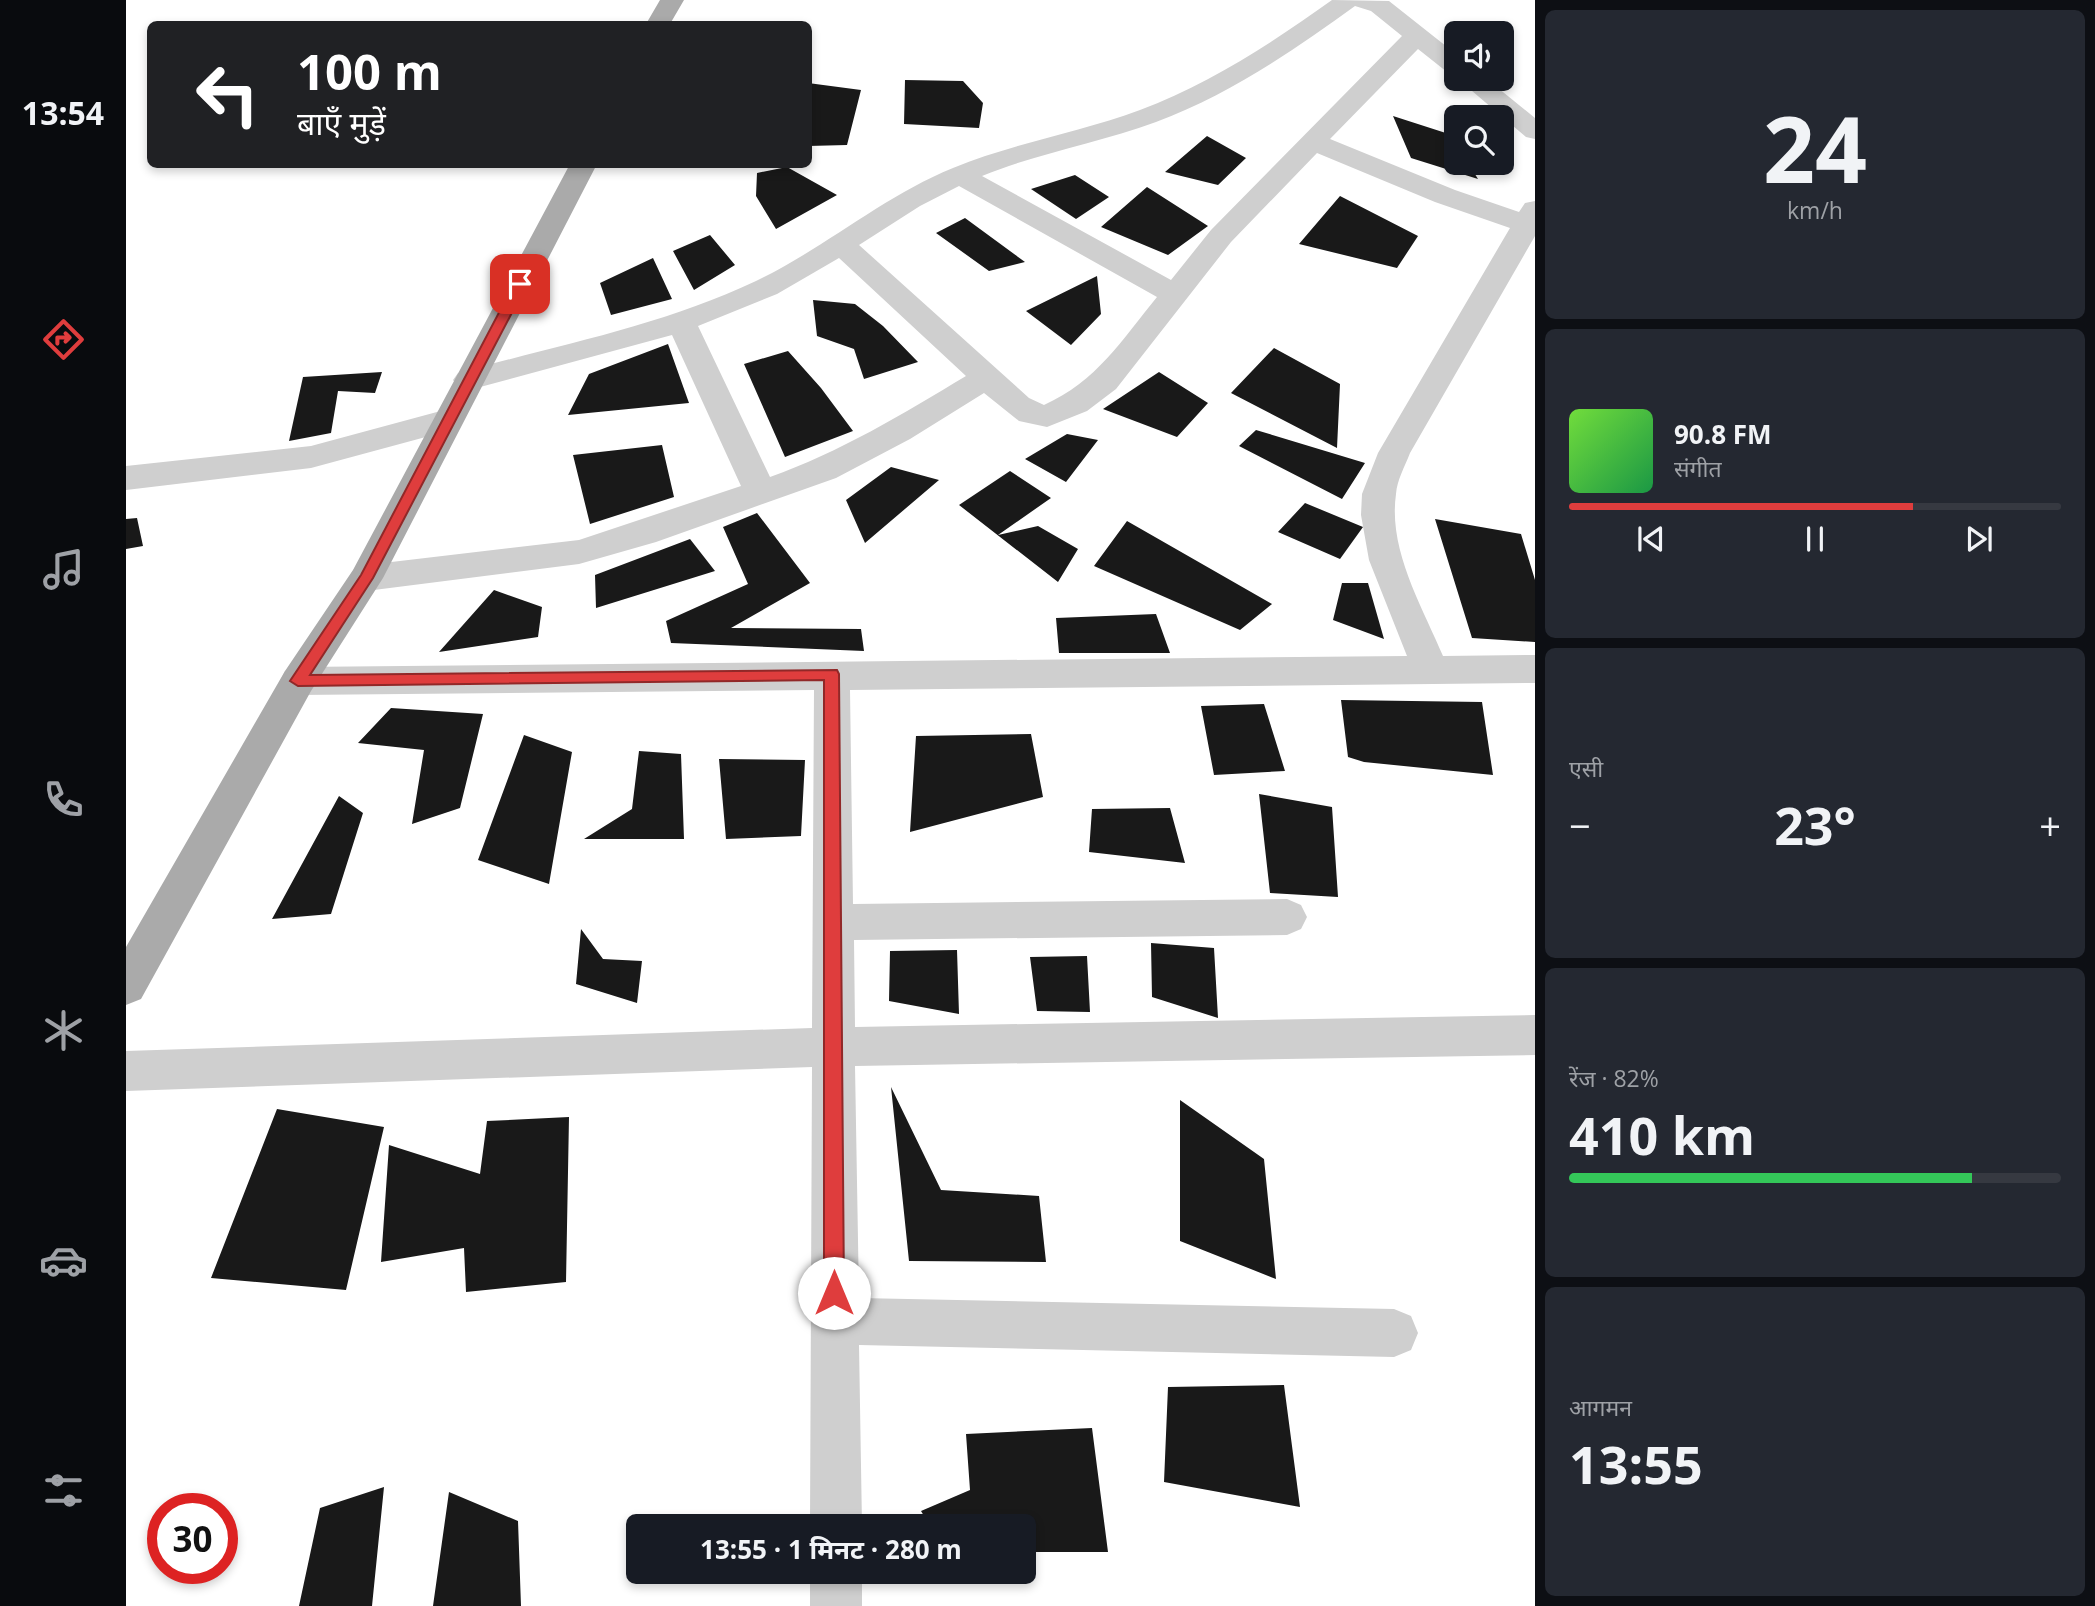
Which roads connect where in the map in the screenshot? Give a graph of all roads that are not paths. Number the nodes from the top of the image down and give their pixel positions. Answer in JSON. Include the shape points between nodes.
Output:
{"nodes":[{"id":1,"x":671,"y":0,"type":"edge"},
{"id":2,"x":1360,"y":0,"type":"edge"},
{"id":3,"x":660,"y":21,"type":"edge"},
{"id":4,"x":1418,"y":35,"type":"junction"},
{"id":5,"x":1444,"y":56,"type":"edge"},
{"id":6,"x":1486,"y":91,"type":"edge"},
{"id":7,"x":1535,"y":131,"type":"edge"},
{"id":8,"x":1312,"y":142,"type":"junction"},
{"id":9,"x":582,"y":168,"type":"edge"},
{"id":10,"x":960,"y":175,"type":"junction"},
{"id":11,"x":1532,"y":220,"type":"edge"},
{"id":12,"x":840,"y":243,"type":"junction"},
{"id":13,"x":1174,"y":294,"type":"junction"},
{"id":14,"x":681,"y":322,"type":"junction"},
{"id":15,"x":986,"y":377,"type":"junction"},
{"id":16,"x":470,"y":380,"type":"junction"},
{"id":17,"x":448,"y":420,"type":"junction"},
{"id":18,"x":126,"y":478,"type":"edge"},
{"id":19,"x":761,"y":493,"type":"junction"},
{"id":20,"x":366,"y":578,"type":"junction"},
{"id":21,"x":1430,"y":669,"type":"junction"},
{"id":22,"x":1535,"y":669,"type":"edge"},
{"id":23,"x":832,"y":674,"type":"junction"},
{"id":24,"x":298,"y":681,"type":"junction"},
{"id":25,"x":1287,"y":917,"type":"dead end"},
{"id":26,"x":833,"y":922,"type":"junction"},
{"id":27,"x":126,"y":986,"type":"edge"},
{"id":28,"x":1535,"y":1035,"type":"edge"},
{"id":29,"x":834,"y":1047,"type":"junction"},
{"id":30,"x":126,"y":1071,"type":"edge"},
{"id":31,"x":834,"y":1321,"type":"junction"},
{"id":32,"x":1394,"y":1333,"type":"dead end"},
{"id":33,"x":836,"y":1514,"type":"edge"},
{"id":34,"x":836,"y":1584,"type":"edge"},
{"id":35,"x":836,"y":1606,"type":"edge"}],
"edges":[{"from":1,"to":3,"type":"main road"},
{"from":2,"to":4,"type":"street","via":[[1380,6]]},
{"from":2,"to":10,"type":"street","via":[[1208,90],[1147,116]]},
{"from":4,"to":5,"type":"street"},
{"from":4,"to":8,"type":"street"},
{"from":6,"to":7,"type":"street"},
{"from":8,"to":11,"type":"street","via":[[1445,196]]},
{"from":8,"to":13,"type":"street","via":[[1221,236]]},
{"from":9,"to":16,"type":"main road"},
{"from":10,"to":12,"type":"street"},
{"from":10,"to":13,"type":"street"},
{"from":11,"to":21,"type":"street","via":[[1394,453],[1379,494],[1379,532]]},
{"from":12,"to":14,"type":"street","via":[[768,286]]},
{"from":12,"to":15,"type":"street"},
{"from":13,"to":15,"type":"street","via":[[1105,382],[1064,410],[1047,416],[1030,413]]},
{"from":14,"to":16,"type":"street"},
{"from":14,"to":19,"type":"street"},
{"from":15,"to":19,"type":"street","via":[[889,437],[824,470]]},
{"from":16,"to":17,"type":"main road"},
{"from":17,"to":18,"type":"street","via":[[311,457]]},
{"from":17,"to":20,"type":"main road"},
{"from":19,"to":20,"type":"street","via":[[579,552]]},
{"from":20,"to":24,"type":"main road"},
{"from":21,"to":22,"type":"street"},
{"from":21,"to":23,"type":"street"},
{"from":23,"to":24,"type":"street"},
{"from":23,"to":26,"type":"street"},
{"from":24,"to":27,"type":"main road"},
{"from":25,"to":26,"type":"street"},
{"from":26,"to":29,"type":"street"},
{"from":28,"to":29,"type":"street"},
{"from":29,"to":30,"type":"street"},
{"from":29,"to":31,"type":"street"},
{"from":31,"to":32,"type":"street"},
{"from":31,"to":33,"type":"street"},
{"from":34,"to":35,"type":"street"}]}
